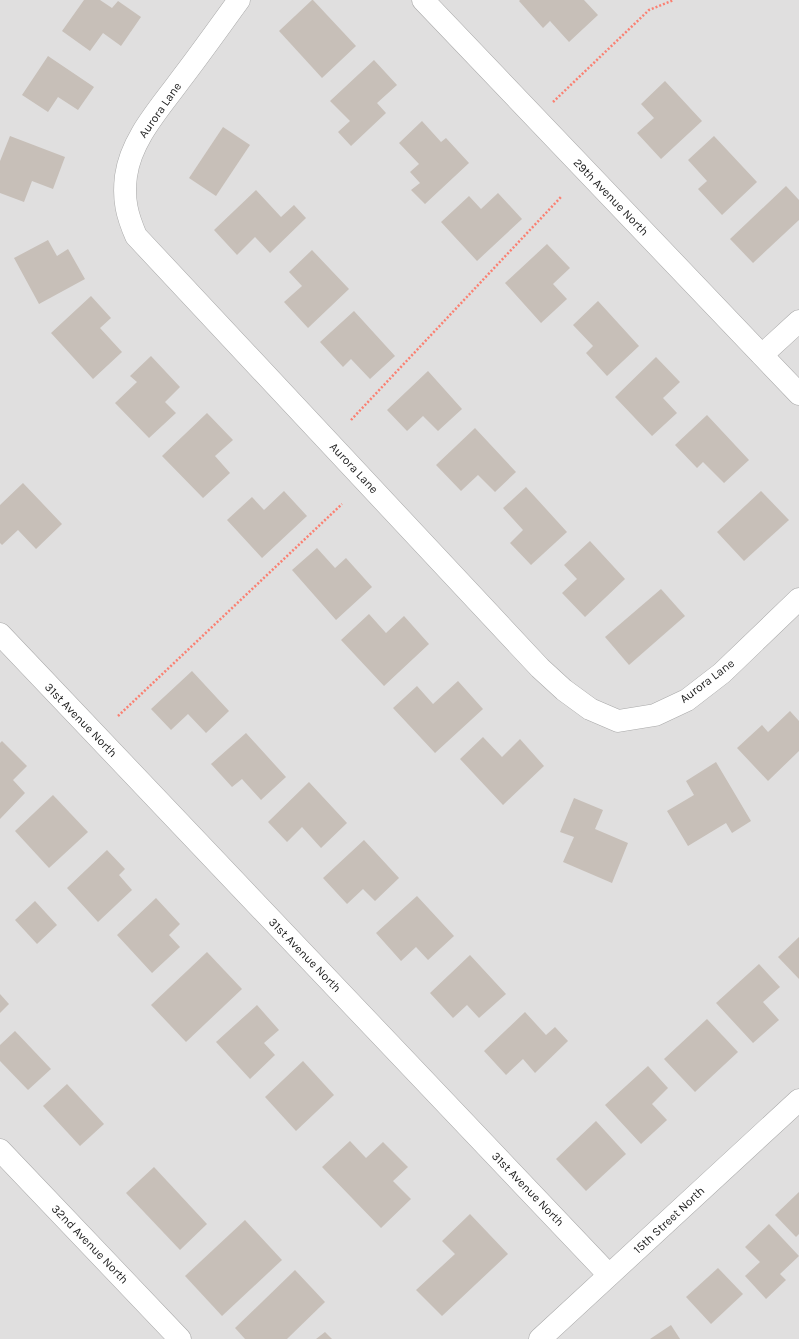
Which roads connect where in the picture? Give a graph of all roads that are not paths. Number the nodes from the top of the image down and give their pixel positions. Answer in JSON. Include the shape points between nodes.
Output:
{"nodes":[{"id":1,"x":239,"y":0,"type":"edge"},
{"id":2,"x":423,"y":0,"type":"edge"},
{"id":3,"x":799,"y":321,"type":"edge"},
{"id":4,"x":762,"y":355,"type":"junction"},
{"id":5,"x":799,"y":394,"type":"edge"},
{"id":6,"x":799,"y":599,"type":"edge"},
{"id":7,"x":0,"y":634,"type":"edge"},
{"id":8,"x":799,"y":1100,"type":"edge"},
{"id":9,"x":0,"y":1150,"type":"edge"},
{"id":10,"x":609,"y":1275,"type":"junction"},
{"id":11,"x":180,"y":1339,"type":"edge"},
{"id":12,"x":540,"y":1339,"type":"edge"}],
"edges":[{"from":1,"to":6,"type":"street","name":"Aurora Lane","via":[[146,128],[133,152],[126,176],[124,201],[136,236],[540,668],[590,709],[618,721],[655,715],[687,700],[722,673]]},
{"from":2,"to":4,"type":"street","name":"29th Avenue North"},
{"from":3,"to":4,"type":"street"},
{"from":4,"to":5,"type":"street","name":"29th Avenue North"},
{"from":7,"to":10,"type":"street","name":"31st Avenue North"},
{"from":8,"to":10,"type":"street","name":"15th Street North"},
{"from":9,"to":11,"type":"street","name":"32nd Avenue North"},
{"from":10,"to":12,"type":"street","name":"15th Street North"}]}
